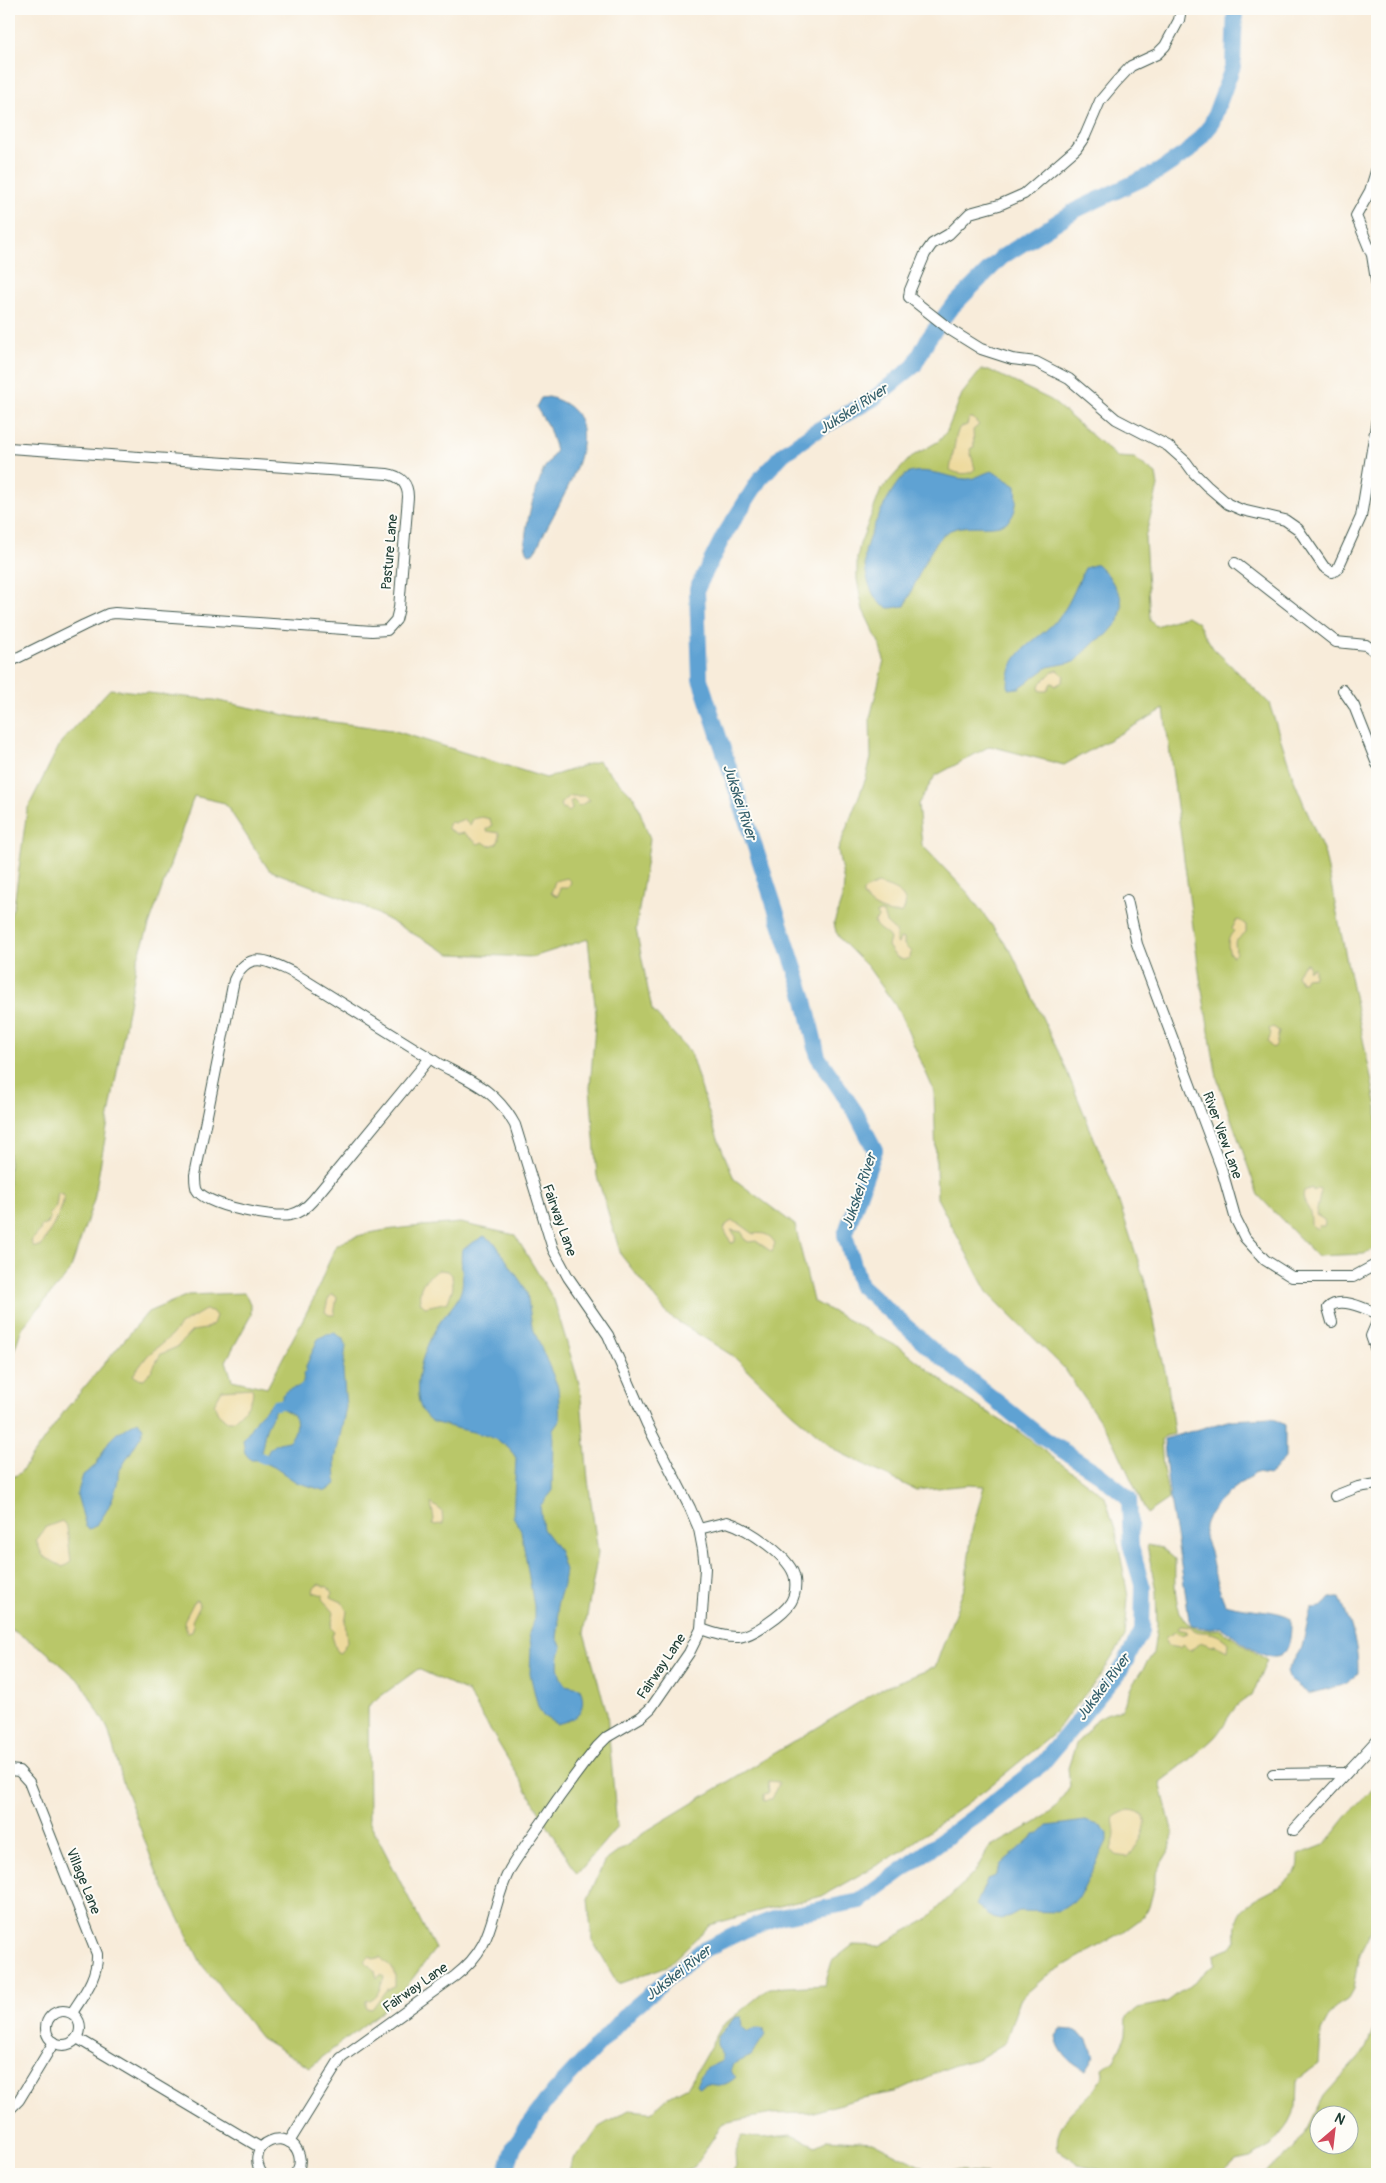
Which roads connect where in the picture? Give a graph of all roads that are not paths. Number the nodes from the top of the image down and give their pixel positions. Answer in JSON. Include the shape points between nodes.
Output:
{"nodes":[{"id":1,"x":1181,"y":9,"type":"edge"},
{"id":2,"x":1377,"y":168,"type":"edge"},
{"id":3,"x":1377,"y":286,"type":"edge"},
{"id":4,"x":1377,"y":418,"type":"edge"},
{"id":5,"x":9,"y":448,"type":"edge"},
{"id":6,"x":1235,"y":563,"type":"dead end"},
{"id":7,"x":1377,"y":653,"type":"edge"},
{"id":8,"x":9,"y":662,"type":"edge"},
{"id":9,"x":1343,"y":690,"type":"dead end"},
{"id":10,"x":1377,"y":764,"type":"edge"},
{"id":11,"x":1126,"y":900,"type":"dead end"},
{"id":12,"x":430,"y":1058,"type":"junction"},
{"id":13,"x":1377,"y":1264,"type":"edge"},
{"id":14,"x":1377,"y":1314,"type":"edge"},
{"id":15,"x":1332,"y":1322,"type":"dead end"},
{"id":16,"x":1377,"y":1322,"type":"edge"},
{"id":17,"x":1377,"y":1353,"type":"edge"},
{"id":18,"x":1377,"y":1484,"type":"edge"},
{"id":19,"x":1335,"y":1496,"type":"dead end"},
{"id":20,"x":699,"y":1529,"type":"junction"},
{"id":21,"x":701,"y":1629,"type":"junction"},
{"id":22,"x":1377,"y":1740,"type":"edge"},
{"id":23,"x":9,"y":1770,"type":"edge"},
{"id":24,"x":1346,"y":1773,"type":"junction"},
{"id":25,"x":1273,"y":1774,"type":"dead end"},
{"id":26,"x":1294,"y":1830,"type":"dead end"},
{"id":27,"x":72,"y":2013,"type":"junction"},
{"id":28,"x":77,"y":2038,"type":"junction"},
{"id":29,"x":54,"y":2042,"type":"junction"},
{"id":30,"x":9,"y":2110,"type":"edge"},
{"id":31,"x":289,"y":2142,"type":"junction"},
{"id":32,"x":261,"y":2148,"type":"junction"},
{"id":33,"x":262,"y":2174,"type":"edge"},
{"id":34,"x":295,"y":2174,"type":"edge"}],
"edges":[{"from":1,"to":4,"type":"street","via":[[1179,20],[1165,46],[1123,74],[1100,101],[1085,136],[1068,157],[1024,194],[970,213],[949,234],[930,246],[909,294],[919,306],[981,349],[1012,359],[1036,362],[1069,380],[1116,419],[1168,446],[1228,504],[1285,520],[1298,530],[1324,567],[1332,572],[1337,570],[1360,517]]},
{"from":2,"to":3,"type":"street","via":[[1370,191],[1356,216],[1372,255]]},
{"from":5,"to":8,"type":"street","name":"Pasture Lane","via":[[387,474],[402,480],[408,497],[399,608],[396,620],[387,630],[115,613]]},
{"from":6,"to":7,"type":"street","via":[[1336,642],[1366,645]]},
{"from":9,"to":10,"type":"street","via":[[1354,706]]},
{"from":11,"to":13,"type":"street","name":"River View Lane","via":[[1137,944],[1245,1238],[1265,1260],[1292,1277],[1353,1277]]},
{"from":12,"to":12,"type":"street","name":"Fairway Lane","via":[[274,963],[262,960],[246,964],[237,973],[232,988],[195,1175],[198,1190],[217,1204],[286,1215],[302,1210]]},
{"from":12,"to":20,"type":"street","name":"Fairway Lane","via":[[491,1093],[509,1114],[518,1132],[553,1249],[608,1336]]},
{"from":14,"to":15,"type":"street","via":[[1350,1304],[1334,1304],[1328,1308]]},
{"from":16,"to":17,"type":"street","via":[[1371,1336]]},
{"from":18,"to":19,"type":"street"},
{"from":20,"to":21,"type":"street","name":"Fairway Lane","via":[[705,1568]]},
{"from":20,"to":21,"type":"street","via":[[723,1522],[736,1526],[786,1562],[795,1580],[788,1606],[750,1633],[735,1637]]},
{"from":21,"to":31,"type":"street","name":"Fairway Lane","via":[[689,1653],[650,1708],[596,1747],[516,1860],[502,1888],[485,1943],[478,1955],[455,1976],[341,2058]]},
{"from":22,"to":24,"type":"street"},
{"from":23,"to":27,"type":"street","name":"Village Lane","via":[[19,1771],[29,1782],[97,1954],[93,1980]]},
{"from":24,"to":25,"type":"street"},
{"from":24,"to":26,"type":"street"},
{"from":27,"to":28,"type":"street","via":[[80,2024]]},
{"from":27,"to":29,"type":"street","via":[[62,2010],[49,2018],[47,2034]]},
{"from":28,"to":29,"type":"street","via":[[64,2045]]},
{"from":28,"to":32,"type":"street"},
{"from":29,"to":30,"type":"street","via":[[19,2100]]},
{"from":31,"to":32,"type":"street","via":[[271,2140]]},
{"from":31,"to":34,"type":"street","via":[[300,2158]]},
{"from":32,"to":33,"type":"street","via":[[256,2161]]}]}
